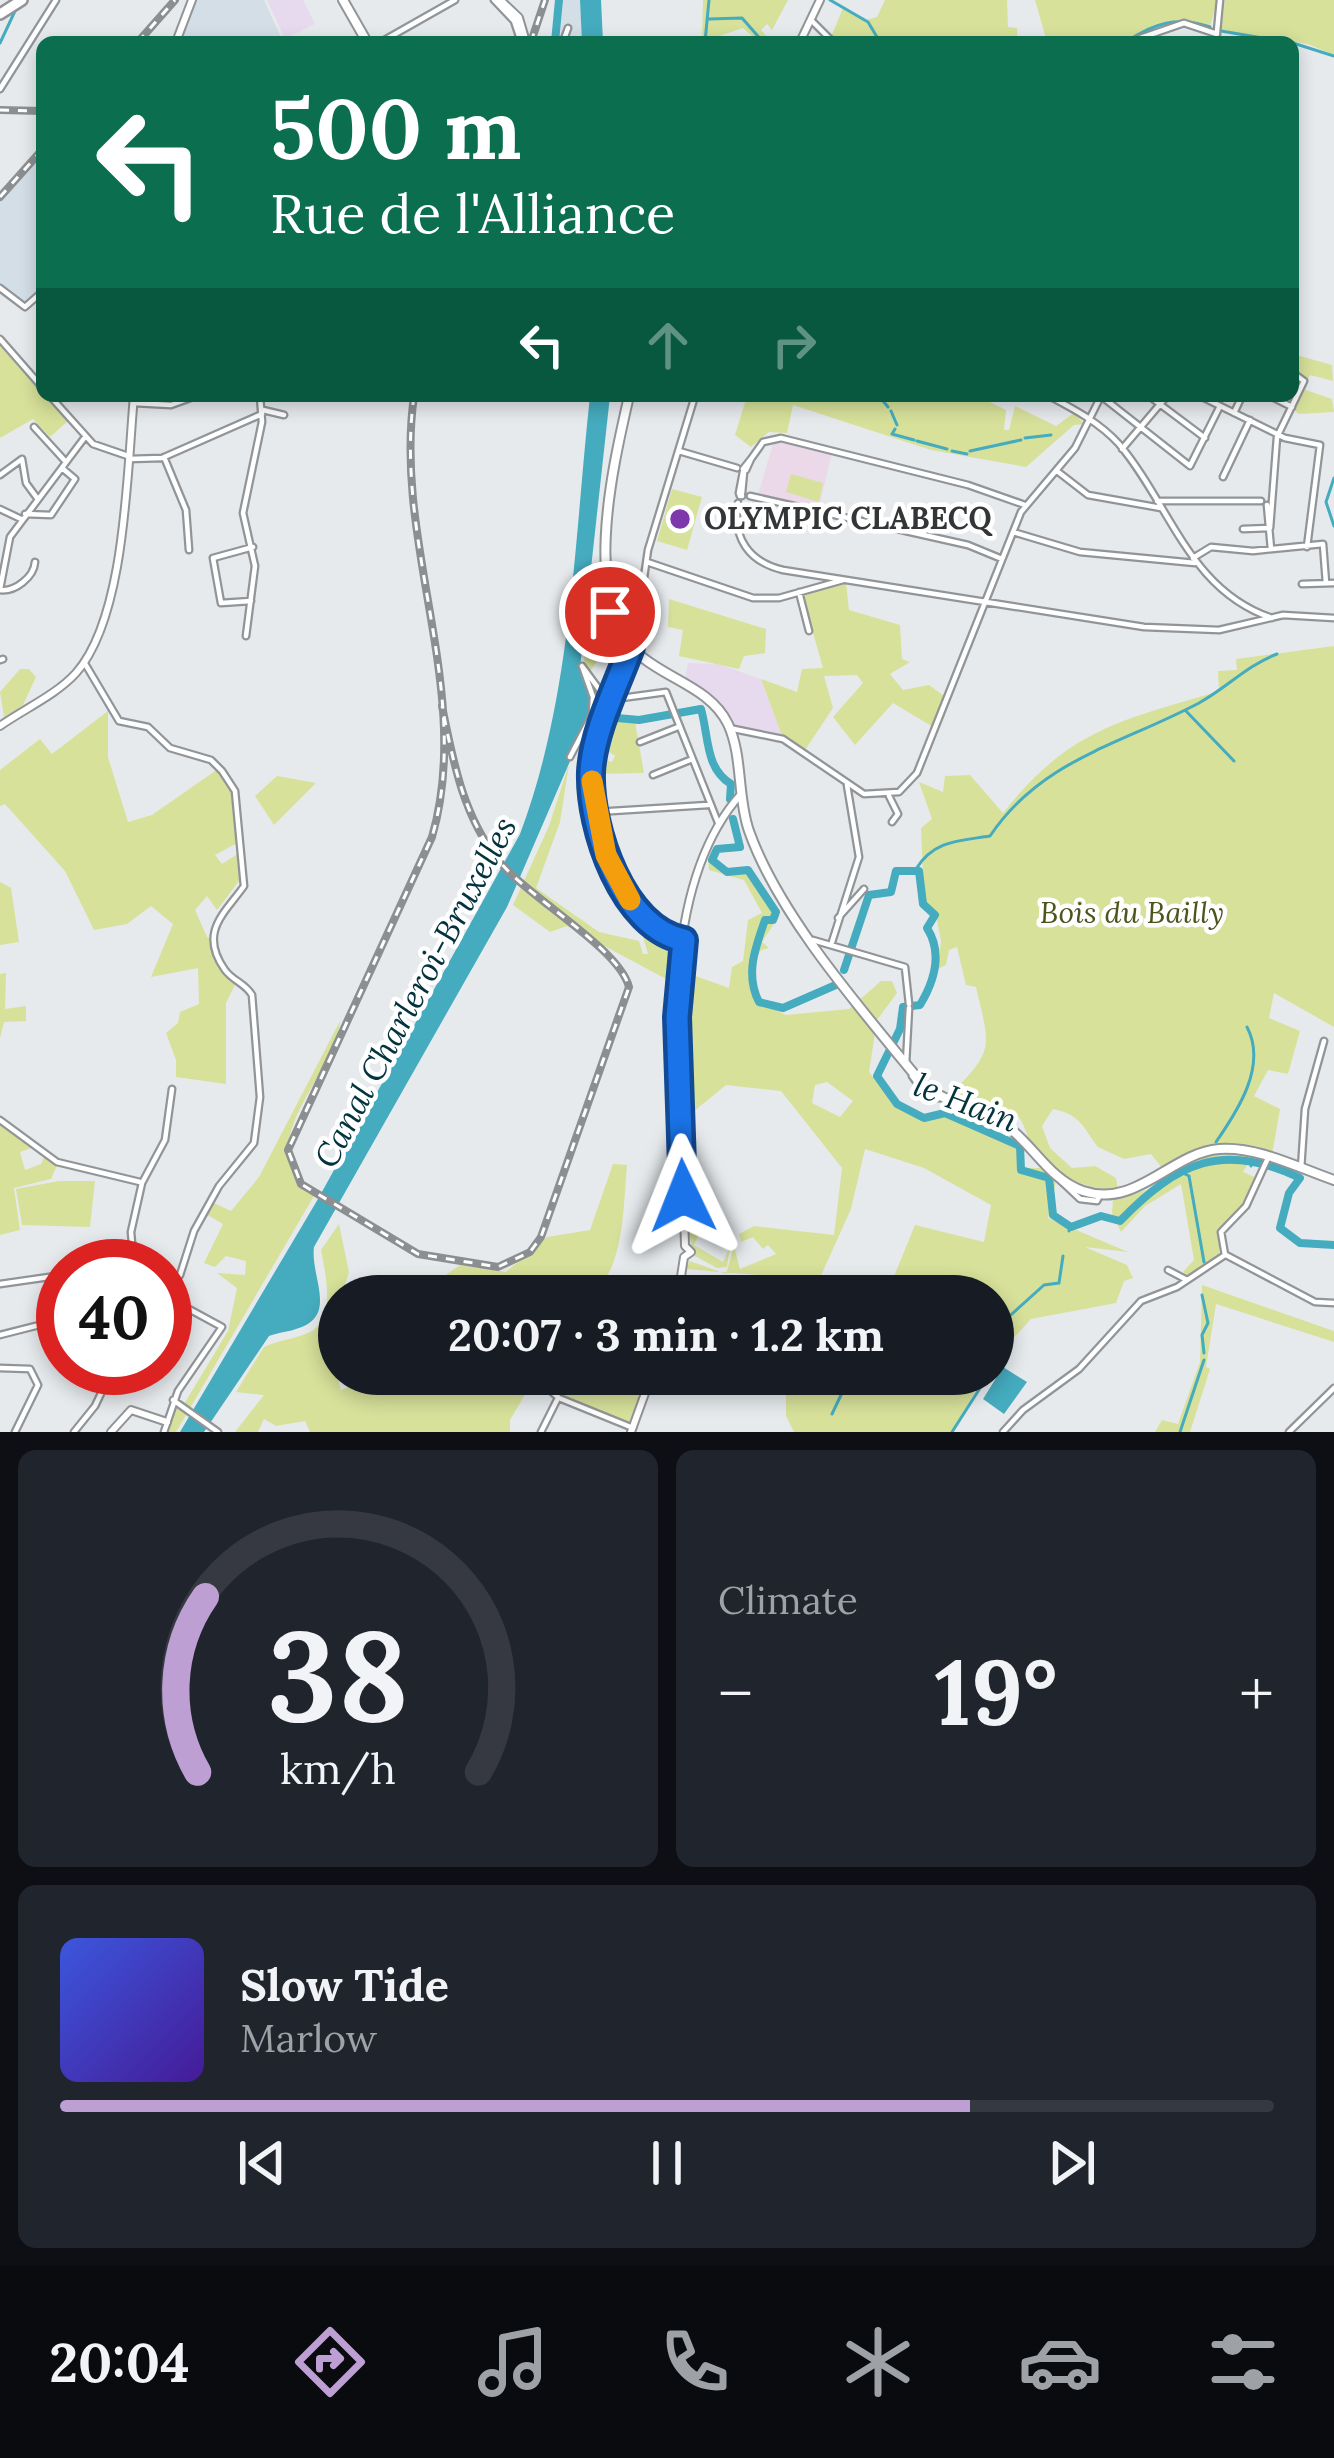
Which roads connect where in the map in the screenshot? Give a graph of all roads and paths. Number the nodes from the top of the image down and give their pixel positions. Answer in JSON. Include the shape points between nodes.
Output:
{"nodes":[{"id":1,"x":22,"y":0,"type":"edge"},
{"id":2,"x":56,"y":0,"type":"edge"},
{"id":3,"x":192,"y":0,"type":"edge"},
{"id":4,"x":343,"y":0,"type":"edge"},
{"id":5,"x":454,"y":0,"type":"edge"},
{"id":6,"x":496,"y":0,"type":"edge"},
{"id":7,"x":820,"y":0,"type":"edge"},
{"id":8,"x":1220,"y":0,"type":"edge"},
{"id":9,"x":0,"y":14,"type":"edge"},
{"id":10,"x":813,"y":22,"type":"junction"},
{"id":11,"x":568,"y":28,"type":"dead end"},
{"id":12,"x":178,"y":36,"type":"edge"},
{"id":13,"x":364,"y":36,"type":"edge"},
{"id":14,"x":391,"y":36,"type":"edge"},
{"id":15,"x":522,"y":36,"type":"edge"},
{"id":16,"x":565,"y":36,"type":"edge"},
{"id":17,"x":804,"y":36,"type":"edge"},
{"id":18,"x":827,"y":36,"type":"edge"},
{"id":19,"x":1139,"y":36,"type":"edge"},
{"id":20,"x":1212,"y":36,"type":"edge"},
{"id":21,"x":1216,"y":36,"type":"edge"},
{"id":22,"x":0,"y":89,"type":"edge"},
{"id":23,"x":0,"y":288,"type":"edge"},
{"id":24,"x":36,"y":297,"type":"edge"},
{"id":25,"x":0,"y":339,"type":"edge"},
{"id":26,"x":36,"y":380,"type":"edge"},
{"id":27,"x":55,"y":402,"type":"edge"},
{"id":28,"x":134,"y":402,"type":"edge"},
{"id":29,"x":149,"y":402,"type":"edge"},
{"id":30,"x":179,"y":402,"type":"edge"},
{"id":31,"x":261,"y":402,"type":"edge"},
{"id":32,"x":627,"y":402,"type":"edge"},
{"id":33,"x":693,"y":402,"type":"edge"},
{"id":34,"x":1059,"y":402,"type":"edge"},
{"id":35,"x":1098,"y":402,"type":"edge"},
{"id":36,"x":1108,"y":402,"type":"edge"},
{"id":37,"x":1156,"y":402,"type":"edge"},
{"id":38,"x":1162,"y":402,"type":"edge"},
{"id":39,"x":1213,"y":402,"type":"edge"},
{"id":40,"x":1239,"y":402,"type":"edge"},
{"id":41,"x":1282,"y":402,"type":"edge"},
{"id":42,"x":1294,"y":402,"type":"edge"},
{"id":43,"x":1159,"y":405,"type":"junction"},
{"id":44,"x":1220,"y":406,"type":"junction"},
{"id":45,"x":1292,"y":407,"type":"junction"},
{"id":46,"x":263,"y":412,"type":"junction"},
{"id":47,"x":1234,"y":413,"type":"junction"},
{"id":48,"x":284,"y":415,"type":"dead end"},
{"id":49,"x":1090,"y":419,"type":"junction"},
{"id":50,"x":1250,"y":420,"type":"junction"},
{"id":51,"x":34,"y":427,"type":"dead end"},
{"id":52,"x":1140,"y":428,"type":"junction"},
{"id":53,"x":1278,"y":434,"type":"junction"},
{"id":54,"x":85,"y":436,"type":"junction"},
{"id":55,"x":1205,"y":438,"type":"junction"},
{"id":56,"x":1122,"y":448,"type":"junction"},
{"id":57,"x":679,"y":451,"type":"junction"},
{"id":58,"x":128,"y":457,"type":"junction"},
{"id":59,"x":164,"y":457,"type":"junction"},
{"id":60,"x":64,"y":465,"type":"junction"},
{"id":61,"x":742,"y":470,"type":"junction"},
{"id":62,"x":1056,"y":470,"type":"junction"},
{"id":63,"x":0,"y":475,"type":"edge"},
{"id":64,"x":1222,"y":477,"type":"dead end"},
{"id":65,"x":742,"y":496,"type":"junction"},
{"id":66,"x":37,"y":498,"type":"junction"},
{"id":67,"x":1173,"y":502,"type":"junction"},
{"id":68,"x":1269,"y":502,"type":"junction"},
{"id":69,"x":1159,"y":504,"type":"junction"},
{"id":70,"x":1025,"y":506,"type":"junction"},
{"id":71,"x":0,"y":509,"type":"edge"},
{"id":72,"x":24,"y":516,"type":"junction"},
{"id":73,"x":1171,"y":523,"type":"junction"},
{"id":74,"x":1270,"y":528,"type":"junction"},
{"id":75,"x":1243,"y":529,"type":"dead end"},
{"id":76,"x":1013,"y":532,"type":"junction"},
{"id":77,"x":253,"y":548,"type":"junction"},
{"id":78,"x":1307,"y":548,"type":"junction"},
{"id":79,"x":1271,"y":549,"type":"junction"},
{"id":80,"x":189,"y":550,"type":"dead end"},
{"id":81,"x":1193,"y":558,"type":"junction"},
{"id":82,"x":2,"y":559,"type":"edge"},
{"id":83,"x":1002,"y":559,"type":"junction"},
{"id":84,"x":34,"y":562,"type":"dead end"},
{"id":85,"x":647,"y":562,"type":"junction"},
{"id":86,"x":818,"y":575,"type":"junction"},
{"id":87,"x":847,"y":579,"type":"junction"},
{"id":88,"x":1302,"y":584,"type":"dead end"},
{"id":89,"x":1330,"y":584,"type":"edge"},
{"id":90,"x":818,"y":585,"type":"junction"},
{"id":91,"x":0,"y":590,"type":"edge"},
{"id":92,"x":800,"y":592,"type":"junction"},
{"id":93,"x":988,"y":599,"type":"junction"},
{"id":94,"x":252,"y":602,"type":"junction"},
{"id":95,"x":1272,"y":618,"type":"junction"},
{"id":96,"x":1334,"y":618,"type":"edge"},
{"id":97,"x":808,"y":631,"type":"dead end"},
{"id":98,"x":246,"y":636,"type":"dead end"},
{"id":99,"x":631,"y":647,"type":"junction"},
{"id":100,"x":84,"y":662,"type":"junction"},
{"id":101,"x":612,"y":701,"type":"junction"},
{"id":102,"x":1,"y":723,"type":"edge"},
{"id":103,"x":678,"y":727,"type":"junction"},
{"id":104,"x":730,"y":728,"type":"junction"},
{"id":105,"x":640,"y":742,"type":"dead end"},
{"id":106,"x":570,"y":757,"type":"dead end"},
{"id":107,"x":691,"y":760,"type":"junction"},
{"id":108,"x":652,"y":775,"type":"dead end"},
{"id":109,"x":848,"y":785,"type":"junction"},
{"id":110,"x":741,"y":794,"type":"junction"},
{"id":111,"x":889,"y":796,"type":"junction"},
{"id":112,"x":708,"y":806,"type":"junction"},
{"id":113,"x":743,"y":810,"type":"junction"},
{"id":114,"x":596,"y":812,"type":"junction"},
{"id":115,"x":892,"y":822,"type":"dead end"},
{"id":116,"x":719,"y":826,"type":"junction"},
{"id":117,"x":864,"y":889,"type":"dead end"},
{"id":118,"x":838,"y":918,"type":"junction"},
{"id":119,"x":684,"y":940,"type":"junction"},
{"id":120,"x":813,"y":940,"type":"junction"},
{"id":121,"x":832,"y":942,"type":"junction"},
{"id":122,"x":1324,"y":1041,"type":"dead end"},
{"id":123,"x":909,"y":1067,"type":"junction"},
{"id":124,"x":172,"y":1089,"type":"dead end"},
{"id":125,"x":0,"y":1120,"type":"edge"},
{"id":126,"x":1265,"y":1162,"type":"junction"},
{"id":127,"x":1301,"y":1169,"type":"junction"},
{"id":128,"x":1334,"y":1180,"type":"edge"},
{"id":129,"x":142,"y":1183,"type":"junction"},
{"id":130,"x":131,"y":1239,"type":"edge"},
{"id":131,"x":191,"y":1239,"type":"edge"},
{"id":132,"x":1225,"y":1255,"type":"junction"},
{"id":133,"x":1168,"y":1270,"type":"dead end"},
{"id":134,"x":681,"y":1275,"type":"edge"},
{"id":135,"x":36,"y":1279,"type":"edge"},
{"id":136,"x":1187,"y":1280,"type":"junction"},
{"id":137,"x":0,"y":1284,"type":"edge"},
{"id":138,"x":1334,"y":1303,"type":"edge"},
{"id":139,"x":192,"y":1309,"type":"edge"},
{"id":140,"x":36,"y":1326,"type":"edge"},
{"id":141,"x":0,"y":1335,"type":"edge"},
{"id":142,"x":0,"y":1368,"type":"edge"},
{"id":143,"x":192,"y":1374,"type":"edge"},
{"id":144,"x":1334,"y":1388,"type":"edge"},
{"id":145,"x":100,"y":1395,"type":"edge"},
{"id":146,"x":177,"y":1395,"type":"edge"},
{"id":147,"x":556,"y":1395,"type":"edge"},
{"id":148,"x":644,"y":1395,"type":"edge"},
{"id":149,"x":559,"y":1398,"type":"junction"},
{"id":150,"x":173,"y":1400,"type":"junction"},
{"id":151,"x":167,"y":1422,"type":"junction"},
{"id":152,"x":632,"y":1430,"type":"edge"},
{"id":153,"x":217,"y":1431,"type":"edge"},
{"id":154,"x":15,"y":1432,"type":"edge"},
{"id":155,"x":74,"y":1432,"type":"edge"},
{"id":156,"x":111,"y":1432,"type":"edge"},
{"id":157,"x":164,"y":1432,"type":"edge"},
{"id":158,"x":541,"y":1432,"type":"edge"},
{"id":159,"x":1004,"y":1432,"type":"edge"},
{"id":160,"x":1289,"y":1432,"type":"edge"}],
"edges":[{"from":1,"to":9,"type":"main road"},
{"from":2,"to":22,"type":"street"},
{"from":3,"to":12,"type":"street"},
{"from":4,"to":13,"type":"main road"},
{"from":5,"to":14,"type":"street"},
{"from":6,"to":15,"type":"main road","via":[[518,18]]},
{"from":7,"to":10,"type":"street"},
{"from":8,"to":21,"type":"street"},
{"from":10,"to":17,"type":"street"},
{"from":10,"to":18,"type":"street"},
{"from":11,"to":16,"type":"street"},
{"from":19,"to":20,"type":"street","via":[[1184,23]]},
{"from":23,"to":24,"type":"street","via":[[25,307]]},
{"from":25,"to":26,"type":"street"},
{"from":27,"to":54,"type":"street"},
{"from":28,"to":58,"type":"street"},
{"from":29,"to":30,"type":"street"},
{"from":31,"to":46,"type":"street"},
{"from":32,"to":99,"type":"main road","via":[[604,574],[610,612]]},
{"from":33,"to":57,"type":"street"},
{"from":34,"to":49,"type":"street"},
{"from":35,"to":49,"type":"street"},
{"from":36,"to":52,"type":"street"},
{"from":37,"to":43,"type":"street"},
{"from":38,"to":43,"type":"street"},
{"from":39,"to":44,"type":"street"},
{"from":40,"to":47,"type":"street"},
{"from":41,"to":45,"type":"street"},
{"from":42,"to":45,"type":"street"},
{"from":43,"to":52,"type":"street"},
{"from":43,"to":55,"type":"street"},
{"from":44,"to":47,"type":"street"},
{"from":44,"to":55,"type":"street"},
{"from":45,"to":53,"type":"street"},
{"from":46,"to":48,"type":"street"},
{"from":46,"to":59,"type":"street"},
{"from":46,"to":77,"type":"street","via":[[243,513]]},
{"from":47,"to":50,"type":"street"},
{"from":49,"to":56,"type":"street"},
{"from":49,"to":62,"type":"street"},
{"from":50,"to":53,"type":"street"},
{"from":50,"to":64,"type":"street"},
{"from":51,"to":60,"type":"street"},
{"from":52,"to":55,"type":"street","via":[[1190,466]]},
{"from":52,"to":56,"type":"street"},
{"from":53,"to":68,"type":"street"},
{"from":53,"to":78,"type":"street","via":[[1320,445]]},
{"from":54,"to":58,"type":"street"},
{"from":54,"to":60,"type":"street"},
{"from":56,"to":69,"type":"street"},
{"from":57,"to":61,"type":"street"},
{"from":57,"to":85,"type":"street"},
{"from":58,"to":59,"type":"street"},
{"from":58,"to":100,"type":"street","via":[[118,567]]},
{"from":59,"to":80,"type":"street","via":[[186,510]]},
{"from":60,"to":66,"type":"street"},
{"from":60,"to":72,"type":"street","via":[[75,479],[61,506],[51,515]]},
{"from":61,"to":65,"type":"street"},
{"from":61,"to":70,"type":"street","via":[[764,442],[781,438]]},
{"from":62,"to":69,"type":"street","via":[[1088,495]]},
{"from":62,"to":70,"type":"street"},
{"from":63,"to":66,"type":"street","via":[[22,460]]},
{"from":65,"to":83,"type":"street"},
{"from":65,"to":86,"type":"street","via":[[737,530],[753,556]]},
{"from":66,"to":72,"type":"street"},
{"from":67,"to":68,"type":"street"},
{"from":67,"to":69,"type":"street"},
{"from":67,"to":73,"type":"street"},
{"from":68,"to":74,"type":"street"},
{"from":69,"to":73,"type":"street"},
{"from":70,"to":76,"type":"street"},
{"from":71,"to":72,"type":"street"},
{"from":72,"to":82,"type":"street"},
{"from":73,"to":81,"type":"street"},
{"from":74,"to":75,"type":"street"},
{"from":74,"to":79,"type":"street"},
{"from":76,"to":81,"type":"street","via":[[1063,549]]},
{"from":76,"to":83,"type":"street"},
{"from":77,"to":94,"type":"street"},
{"from":77,"to":94,"type":"street","via":[[213,558],[221,602]]},
{"from":78,"to":79,"type":"street"},
{"from":78,"to":89,"type":"street","via":[[1325,546]]},
{"from":79,"to":81,"type":"street","via":[[1211,547]]},
{"from":81,"to":95,"type":"street","via":[[1226,597]]},
{"from":82,"to":91,"type":"street"},
{"from":83,"to":93,"type":"street"},
{"from":84,"to":91,"type":"street","via":[[15,588]]},
{"from":85,"to":92,"type":"street","via":[[753,598]]},
{"from":85,"to":99,"type":"street"},
{"from":86,"to":87,"type":"street"},
{"from":86,"to":90,"type":"street"},
{"from":87,"to":90,"type":"street"},
{"from":87,"to":93,"type":"street"},
{"from":88,"to":89,"type":"street"},
{"from":90,"to":92,"type":"street"},
{"from":92,"to":97,"type":"street"},
{"from":93,"to":95,"type":"street","via":[[1155,628],[1229,629]]},
{"from":93,"to":111,"type":"street","via":[[917,773]]},
{"from":94,"to":98,"type":"street"},
{"from":95,"to":96,"type":"street"},
{"from":99,"to":101,"type":"street"},
{"from":99,"to":104,"type":"main road","via":[[710,701]]},
{"from":100,"to":102,"type":"street"},
{"from":100,"to":131,"type":"street","via":[[119,721],[211,760],[235,791],[244,886],[220,910],[214,930],[223,967],[252,995],[260,1097],[254,1143]]},
{"from":101,"to":103,"type":"street","via":[[661,690]]},
{"from":101,"to":106,"type":"street","via":[[582,666],[591,716]]},
{"from":101,"to":114,"type":"street","via":[[591,774]]},
{"from":103,"to":105,"type":"street"},
{"from":103,"to":107,"type":"street"},
{"from":104,"to":109,"type":"street","via":[[783,739]]},
{"from":104,"to":110,"type":"main road"},
{"from":107,"to":108,"type":"street"},
{"from":107,"to":112,"type":"street"},
{"from":109,"to":111,"type":"street"},
{"from":109,"to":118,"type":"street","via":[[859,856]]},
{"from":110,"to":113,"type":"main road"},
{"from":110,"to":116,"type":"street"},
{"from":111,"to":115,"type":"street","via":[[898,814]]},
{"from":112,"to":114,"type":"street"},
{"from":112,"to":116,"type":"street"},
{"from":113,"to":116,"type":"street"},
{"from":113,"to":120,"type":"main road","via":[[760,857]]},
{"from":114,"to":119,"type":"street","via":[[606,855],[636,914]]},
{"from":116,"to":119,"type":"street"},
{"from":117,"to":118,"type":"street"},
{"from":118,"to":121,"type":"street"},
{"from":119,"to":134,"type":"street","via":[[677,1017]]},
{"from":120,"to":121,"type":"street"},
{"from":120,"to":123,"type":"main road"},
{"from":121,"to":123,"type":"street","via":[[905,967]]},
{"from":122,"to":127,"type":"street","via":[[1305,1108]]},
{"from":123,"to":126,"type":"main road","via":[[941,1098],[1006,1125],[1058,1176],[1100,1195],[1137,1187],[1205,1151],[1239,1150]]},
{"from":124,"to":129,"type":"street","via":[[166,1140]]},
{"from":125,"to":129,"type":"street","via":[[57,1162]]},
{"from":126,"to":127,"type":"main road"},
{"from":126,"to":132,"type":"street","via":[[1246,1206],[1221,1232]]},
{"from":127,"to":128,"type":"main road"},
{"from":129,"to":130,"type":"street"},
{"from":132,"to":136,"type":"street"},
{"from":132,"to":138,"type":"street","via":[[1315,1302]]},
{"from":133,"to":136,"type":"street"},
{"from":135,"to":137,"type":"street"},
{"from":136,"to":159,"type":"street","via":[[1141,1301],[1079,1369]]},
{"from":139,"to":143,"type":"street","via":[[216,1319],[221,1334]]},
{"from":140,"to":141,"type":"street"},
{"from":142,"to":154,"type":"street","via":[[30,1370],[38,1382]]},
{"from":144,"to":160,"type":"street"},
{"from":145,"to":155,"type":"street"},
{"from":146,"to":150,"type":"street"},
{"from":147,"to":149,"type":"street"},
{"from":148,"to":152,"type":"street"},
{"from":149,"to":152,"type":"street"},
{"from":149,"to":158,"type":"street"},
{"from":150,"to":151,"type":"street"},
{"from":150,"to":153,"type":"street"},
{"from":151,"to":156,"type":"street","via":[[131,1410]]},
{"from":151,"to":157,"type":"street"}]}
